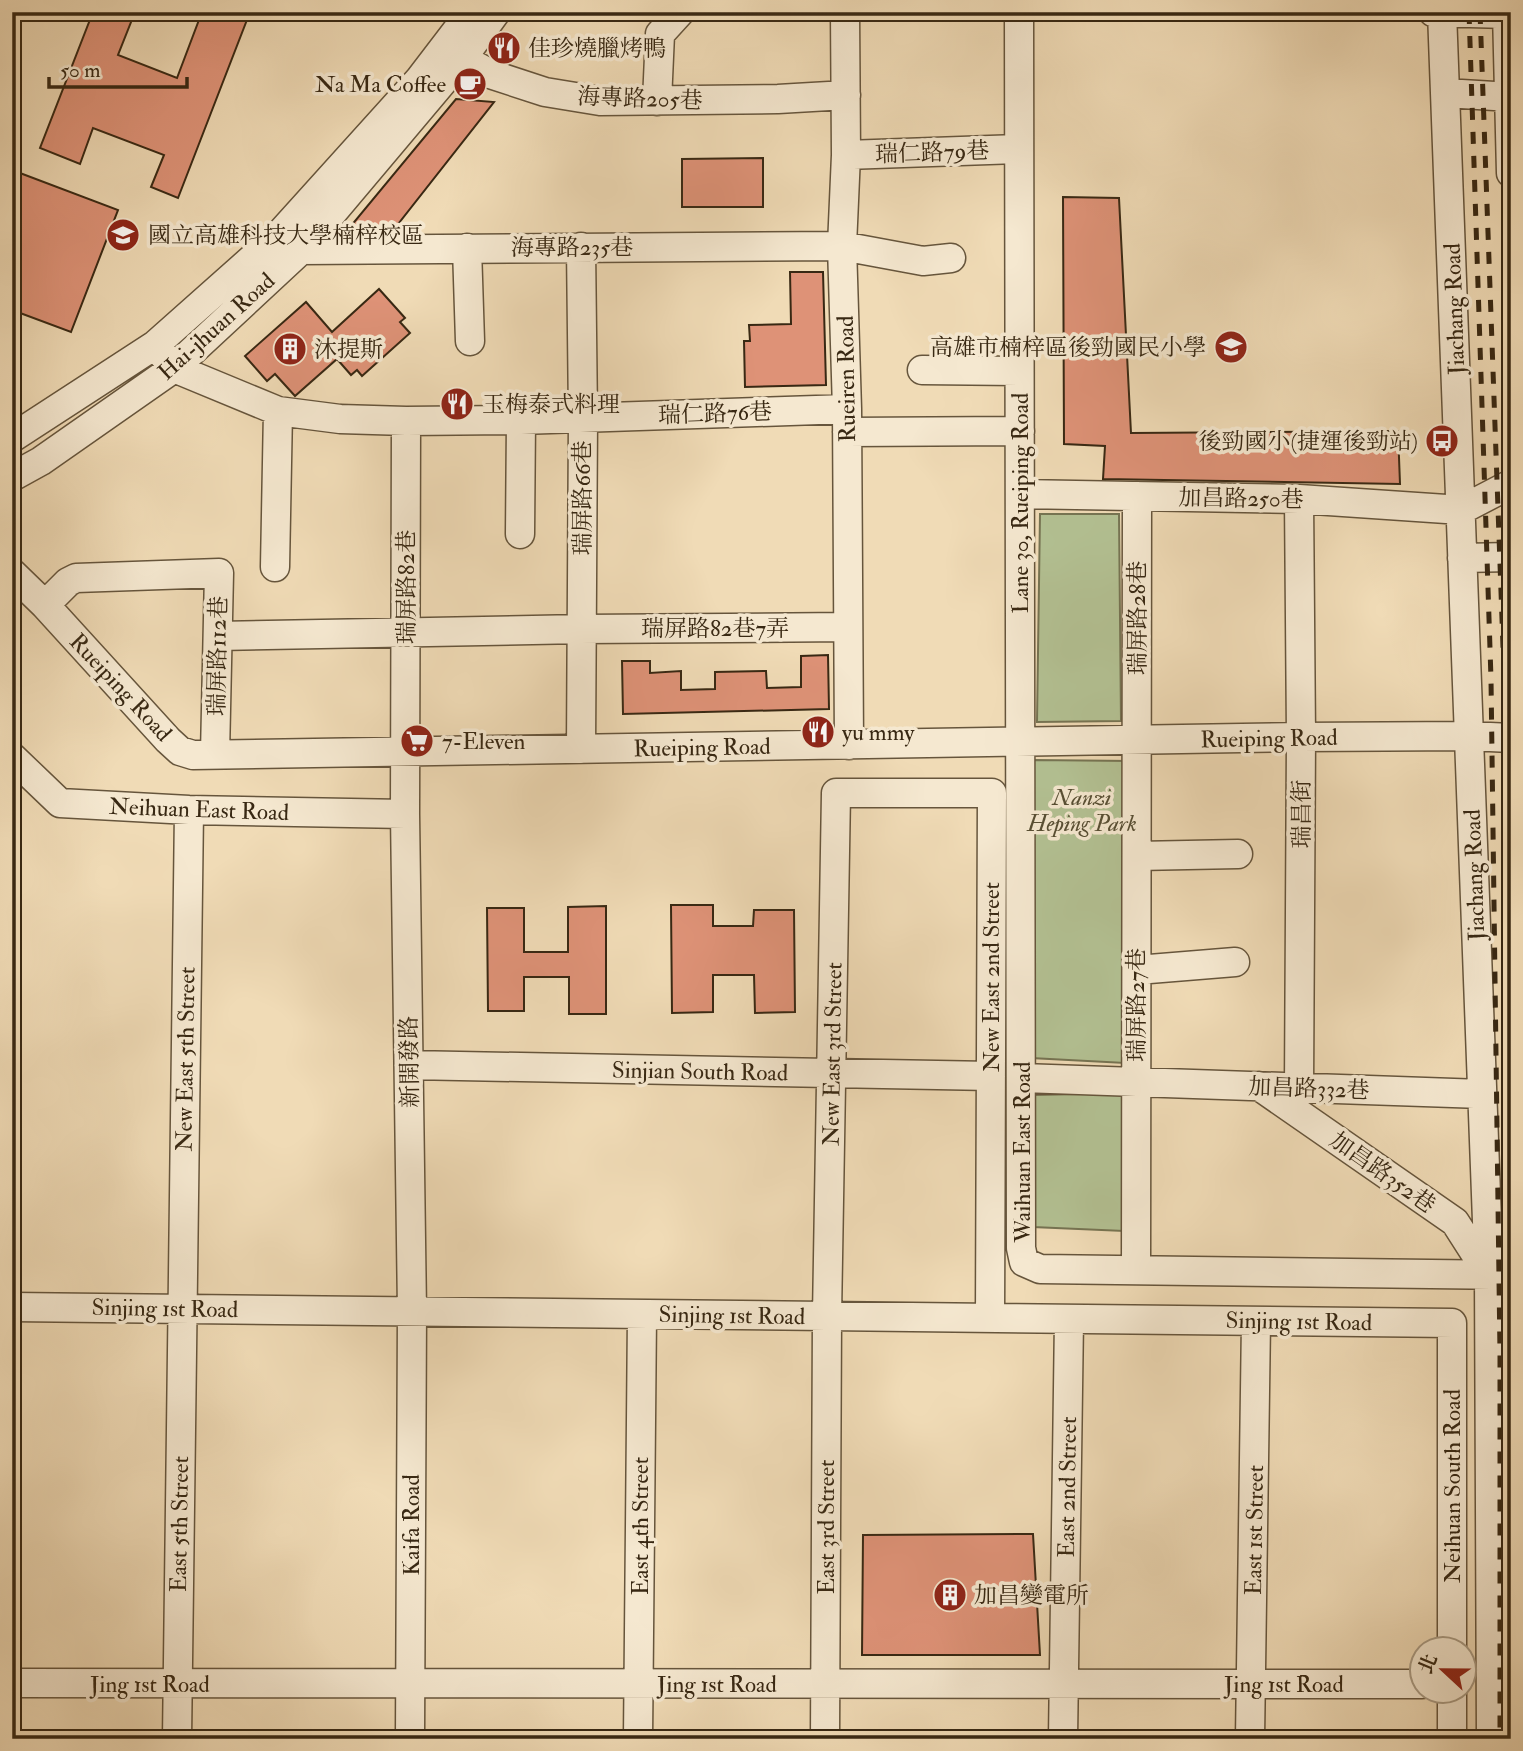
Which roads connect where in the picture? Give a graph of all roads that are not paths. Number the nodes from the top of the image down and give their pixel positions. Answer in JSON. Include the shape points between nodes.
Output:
{"nodes":[{"id":1,"x":471,"y":12,"type":"edge"},
{"id":2,"x":496,"y":12,"type":"edge"},
{"id":3,"x":680,"y":12,"type":"edge"},
{"id":4,"x":845,"y":12,"type":"edge"},
{"id":5,"x":1018,"y":12,"type":"edge"},
{"id":6,"x":1439,"y":13,"type":"edge"},
{"id":7,"x":1507,"y":13,"type":"edge"},
{"id":8,"x":452,"y":55,"type":"junction"},
{"id":9,"x":1445,"y":93,"type":"junction"},
{"id":10,"x":846,"y":95,"type":"junction"},
{"id":11,"x":1510,"y":97,"type":"edge"},
{"id":12,"x":657,"y":101,"type":"junction"},
{"id":13,"x":1019,"y":149,"type":"junction"},
{"id":14,"x":846,"y":155,"type":"junction"},
{"id":15,"x":1511,"y":173,"type":"edge"},
{"id":16,"x":842,"y":246,"type":"junction"},
{"id":17,"x":581,"y":247,"type":"junction"},
{"id":18,"x":467,"y":248,"type":"junction"},
{"id":19,"x":301,"y":250,"type":"junction"},
{"id":20,"x":951,"y":258,"type":"dead end"},
{"id":21,"x":470,"y":341,"type":"dead end"},
{"id":22,"x":155,"y":345,"type":"junction"},
{"id":23,"x":174,"y":368,"type":"junction"},
{"id":24,"x":922,"y":370,"type":"dead end"},
{"id":25,"x":1019,"y":371,"type":"junction"},
{"id":26,"x":278,"y":411,"type":"junction"},
{"id":27,"x":583,"y":418,"type":"junction"},
{"id":28,"x":521,"y":420,"type":"junction"},
{"id":29,"x":847,"y":420,"type":"junction"},
{"id":30,"x":407,"y":421,"type":"junction"},
{"id":31,"x":1020,"y":431,"type":"junction"},
{"id":32,"x":12,"y":438,"type":"edge"},
{"id":33,"x":12,"y":477,"type":"edge"},
{"id":34,"x":1511,"y":484,"type":"edge"},
{"id":35,"x":1020,"y":494,"type":"junction"},
{"id":36,"x":1137,"y":496,"type":"junction"},
{"id":37,"x":1299,"y":499,"type":"junction"},
{"id":38,"x":1461,"y":510,"type":"junction"},
{"id":39,"x":520,"y":534,"type":"dead end"},
{"id":40,"x":1511,"y":557,"type":"edge"},
{"id":41,"x":1462,"y":558,"type":"junction"},
{"id":42,"x":275,"y":567,"type":"dead end"},
{"id":43,"x":12,"y":573,"type":"edge"},
{"id":44,"x":46,"y":605,"type":"junction"},
{"id":45,"x":848,"y":627,"type":"junction"},
{"id":46,"x":582,"y":629,"type":"junction"},
{"id":47,"x":405,"y":633,"type":"junction"},
{"id":48,"x":218,"y":636,"type":"junction"},
{"id":49,"x":1469,"y":736,"type":"junction"},
{"id":50,"x":1301,"y":737,"type":"junction"},
{"id":51,"x":1511,"y":738,"type":"edge"},
{"id":52,"x":1138,"y":740,"type":"junction"},
{"id":53,"x":1020,"y":742,"type":"junction"},
{"id":54,"x":849,"y":745,"type":"junction"},
{"id":55,"x":581,"y":749,"type":"junction"},
{"id":56,"x":404,"y":752,"type":"junction"},
{"id":57,"x":215,"y":754,"type":"junction"},
{"id":58,"x":12,"y":757,"type":"edge"},
{"id":59,"x":836,"y":793,"type":"joint"},
{"id":60,"x":189,"y":810,"type":"junction"},
{"id":61,"x":404,"y":814,"type":"junction"},
{"id":62,"x":1238,"y":855,"type":"dead end"},
{"id":63,"x":1137,"y":856,"type":"junction"},
{"id":64,"x":1235,"y":962,"type":"dead end"},
{"id":65,"x":1137,"y":970,"type":"junction"},
{"id":66,"x":409,"y":1065,"type":"junction"},
{"id":67,"x":831,"y":1073,"type":"junction"},
{"id":68,"x":991,"y":1076,"type":"junction"},
{"id":69,"x":1022,"y":1078,"type":"junction"},
{"id":70,"x":1136,"y":1081,"type":"junction"},
{"id":71,"x":1259,"y":1086,"type":"junction"},
{"id":72,"x":1299,"y":1087,"type":"junction"},
{"id":73,"x":1482,"y":1094,"type":"junction"},
{"id":74,"x":1136,"y":1270,"type":"junction"},
{"id":75,"x":1500,"y":1275,"type":"edge"},
{"id":76,"x":12,"y":1307,"type":"edge"},
{"id":77,"x":182,"y":1308,"type":"junction"},
{"id":78,"x":412,"y":1311,"type":"junction"},
{"id":79,"x":642,"y":1314,"type":"junction"},
{"id":80,"x":827,"y":1316,"type":"junction"},
{"id":81,"x":990,"y":1318,"type":"junction"},
{"id":82,"x":1069,"y":1319,"type":"junction"},
{"id":83,"x":1256,"y":1321,"type":"junction"},
{"id":84,"x":1452,"y":1323,"type":"joint"},
{"id":85,"x":1452,"y":1636,"type":"edge"},
{"id":86,"x":12,"y":1684,"type":"edge"},
{"id":87,"x":177,"y":1684,"type":"junction"},
{"id":88,"x":411,"y":1684,"type":"junction"},
{"id":89,"x":639,"y":1684,"type":"junction"},
{"id":90,"x":1064,"y":1684,"type":"junction"},
{"id":91,"x":1252,"y":1684,"type":"junction"},
{"id":92,"x":1408,"y":1684,"type":"edge"},
{"id":93,"x":826,"y":1685,"type":"junction"},
{"id":94,"x":1452,"y":1706,"type":"edge"},
{"id":95,"x":177,"y":1739,"type":"edge"},
{"id":96,"x":410,"y":1739,"type":"edge"},
{"id":97,"x":638,"y":1739,"type":"edge"},
{"id":98,"x":825,"y":1739,"type":"edge"},
{"id":99,"x":1063,"y":1739,"type":"edge"},
{"id":100,"x":1250,"y":1739,"type":"edge"},
{"id":101,"x":1452,"y":1739,"type":"edge"},
{"id":102,"x":1491,"y":1739,"type":"edge"}],
"edges":[{"from":1,"to":8,"type":"street","name":"Hai-jhuan Road"},
{"from":2,"to":8,"type":"street","name":"Hai-jhuan Road"},
{"from":3,"to":12,"type":"street","via":[[660,34]]},
{"from":4,"to":10,"type":"street","name":"Rueiren Road"},
{"from":5,"to":13,"type":"street","name":"Lane 30, Rueiping Road"},
{"from":6,"to":7,"type":"street"},
{"from":6,"to":9,"type":"street","name":"Jiachang Road"},
{"from":7,"to":11,"type":"street"},
{"from":8,"to":12,"type":"street","name":"海專路205巷","via":[[545,92],[600,101]]},
{"from":8,"to":19,"type":"street","name":"Hai-jhuan Road"},
{"from":8,"to":22,"type":"street","name":"Hai-jhuan Road","via":[[419,80],[281,234]]},
{"from":9,"to":11,"type":"street"},
{"from":9,"to":38,"type":"street","name":"Jiachang Road"},
{"from":10,"to":12,"type":"street","name":"海專路205巷"},
{"from":10,"to":14,"type":"street","name":"Rueiren Road"},
{"from":11,"to":15,"type":"street"},
{"from":13,"to":14,"type":"street","name":"瑞仁路79巷"},
{"from":13,"to":25,"type":"street","name":"Lane 30, Rueiping Road"},
{"from":14,"to":16,"type":"street","name":"Rueiren Road"},
{"from":16,"to":17,"type":"street","name":"海專路235巷"},
{"from":16,"to":20,"type":"street","name":"海專路235巷","via":[[923,261]]},
{"from":16,"to":29,"type":"street","name":"Rueiren Road"},
{"from":17,"to":18,"type":"street","name":"海專路235巷"},
{"from":17,"to":27,"type":"street","name":"瑞屏路66巷"},
{"from":18,"to":19,"type":"street","name":"海專路235巷"},
{"from":18,"to":21,"type":"street"},
{"from":19,"to":23,"type":"street","name":"Hai-jhuan Road"},
{"from":22,"to":23,"type":"street"},
{"from":22,"to":32,"type":"street","name":"Hai-jhuan Road"},
{"from":23,"to":26,"type":"street"},
{"from":23,"to":33,"type":"street","name":"Hai-jhuan Road"},
{"from":24,"to":25,"type":"street"},
{"from":25,"to":31,"type":"street","name":"Lane 30, Rueiping Road"},
{"from":26,"to":30,"type":"street"},
{"from":26,"to":42,"type":"street"},
{"from":27,"to":28,"type":"street"},
{"from":27,"to":29,"type":"street","name":"瑞仁路76巷"},
{"from":27,"to":46,"type":"street","name":"瑞屏路66巷"},
{"from":28,"to":30,"type":"street"},
{"from":28,"to":39,"type":"street"},
{"from":29,"to":31,"type":"street","name":"瑞仁路76巷"},
{"from":29,"to":45,"type":"street","name":"Rueiren Road"},
{"from":30,"to":47,"type":"street","name":"瑞屏路82巷"},
{"from":31,"to":35,"type":"street","name":"Lane 30, Rueiping Road"},
{"from":34,"to":38,"type":"street"},
{"from":35,"to":36,"type":"street","name":"加昌路250巷"},
{"from":35,"to":53,"type":"street","name":"Lane 30, Rueiping Road"},
{"from":36,"to":37,"type":"street","name":"加昌路250巷"},
{"from":36,"to":52,"type":"street","name":"瑞屏路28巷"},
{"from":37,"to":38,"type":"street","name":"加昌路250巷"},
{"from":37,"to":50,"type":"street","name":"瑞昌街"},
{"from":38,"to":41,"type":"street","name":"Jiachang Road"},
{"from":40,"to":41,"type":"street"},
{"from":41,"to":49,"type":"street","name":"Jiachang Road"},
{"from":43,"to":44,"type":"street","name":"Rueiping Road"},
{"from":44,"to":48,"type":"street","name":"瑞屏路112巷","via":[[76,578],[219,573]]},
{"from":44,"to":57,"type":"street","name":"Rueiping Road","via":[[180,751]]},
{"from":45,"to":46,"type":"street","name":"瑞屏路82巷7弄"},
{"from":45,"to":54,"type":"street","name":"Rueiren Road"},
{"from":46,"to":47,"type":"street","name":"瑞屏路82巷7弄"},
{"from":46,"to":55,"type":"street","name":"瑞屏路66巷"},
{"from":47,"to":48,"type":"street"},
{"from":47,"to":56,"type":"street","name":"瑞屏路82巷"},
{"from":48,"to":57,"type":"street","name":"瑞屏路112巷"},
{"from":49,"to":50,"type":"street","name":"Rueiping Road"},
{"from":49,"to":51,"type":"street","name":"Rueiping Road"},
{"from":49,"to":73,"type":"street","name":"Jiachang Road"},
{"from":50,"to":52,"type":"street","name":"Rueiping Road"},
{"from":50,"to":72,"type":"street","name":"瑞昌街"},
{"from":52,"to":53,"type":"street","name":"Rueiping Road"},
{"from":52,"to":63,"type":"street","name":"瑞屏路27巷"},
{"from":53,"to":54,"type":"street","name":"Rueiping Road"},
{"from":53,"to":69,"type":"street","name":"Waihuan East Road"},
{"from":54,"to":55,"type":"street","name":"Rueiping Road"},
{"from":55,"to":56,"type":"street","name":"Rueiping Road"},
{"from":56,"to":57,"type":"street","name":"Rueiping Road"},
{"from":56,"to":61,"type":"street","name":"瑞屏路82巷"},
{"from":58,"to":60,"type":"street","name":"Neihuan East Road","via":[[60,803]]},
{"from":59,"to":67,"type":"street","name":"New East 3rd Street"},
{"from":59,"to":68,"type":"street","name":"New East 2nd Street","via":[[992,793]]},
{"from":60,"to":61,"type":"street","name":"Neihuan East Road"},
{"from":60,"to":77,"type":"street","name":"New East 5th Street"},
{"from":61,"to":66,"type":"street","name":"新開發路"},
{"from":62,"to":63,"type":"street"},
{"from":63,"to":65,"type":"street","name":"瑞屏路27巷"},
{"from":64,"to":65,"type":"street"},
{"from":65,"to":70,"type":"street","name":"瑞屏路27巷"},
{"from":66,"to":67,"type":"street","name":"Sinjian South Road"},
{"from":66,"to":78,"type":"street","name":"新開發路"},
{"from":67,"to":68,"type":"street","name":"Sinjian South Road"},
{"from":67,"to":80,"type":"street","name":"New East 3rd Street"},
{"from":68,"to":81,"type":"street","name":"New East 2nd Street"},
{"from":69,"to":70,"type":"street"},
{"from":69,"to":74,"type":"street","name":"Waihuan East Road","via":[[1024,1262],[1040,1269]]},
{"from":70,"to":71,"type":"street","name":"加昌路332巷"},
{"from":70,"to":74,"type":"street","name":"瑞屏路27巷"},
{"from":71,"to":72,"type":"street","name":"加昌路332巷"},
{"from":71,"to":75,"type":"street","name":"加昌路352巷","via":[[1455,1222]]},
{"from":72,"to":73,"type":"street","name":"加昌路332巷"},
{"from":73,"to":75,"type":"street","name":"Jiachang Road"},
{"from":74,"to":75,"type":"street","name":"Waihuan East Road"},
{"from":75,"to":102,"type":"street","name":"Jiachang Road"},
{"from":76,"to":77,"type":"street","name":"Sinjing 1st Road"},
{"from":77,"to":78,"type":"street","name":"Sinjing 1st Road"},
{"from":77,"to":87,"type":"street","name":"East 5th Street"},
{"from":78,"to":79,"type":"street","name":"Sinjing 1st Road"},
{"from":78,"to":88,"type":"street","name":"Kaifa Road"},
{"from":79,"to":80,"type":"street","name":"Sinjing 1st Road"},
{"from":79,"to":89,"type":"street","name":"East 4th Street"},
{"from":80,"to":81,"type":"street","name":"Sinjing 1st Road"},
{"from":80,"to":93,"type":"street","name":"East 3rd Street"},
{"from":81,"to":82,"type":"street","name":"Sinjing 1st Road"},
{"from":82,"to":83,"type":"street","name":"Sinjing 1st Road"},
{"from":82,"to":90,"type":"street","name":"East 2nd Street"},
{"from":83,"to":84,"type":"street","name":"Sinjing 1st Road"},
{"from":83,"to":91,"type":"street","name":"East 1st Street"},
{"from":84,"to":85,"type":"street","name":"Neihuan South Road"},
{"from":86,"to":87,"type":"street","name":"Jing 1st Road"},
{"from":87,"to":88,"type":"street","name":"Jing 1st Road"},
{"from":87,"to":95,"type":"street","name":"East 5th Street"},
{"from":88,"to":89,"type":"street","name":"Jing 1st Road"},
{"from":88,"to":96,"type":"street","name":"Kaifa Road"},
{"from":89,"to":93,"type":"street","name":"Jing 1st Road"},
{"from":89,"to":97,"type":"street","name":"East 4th Street"},
{"from":90,"to":91,"type":"street","name":"Jing 1st Road"},
{"from":90,"to":93,"type":"street","name":"Jing 1st Road"},
{"from":90,"to":99,"type":"street","name":"East 2nd Street"},
{"from":91,"to":92,"type":"street","name":"Jing 1st Road"},
{"from":91,"to":100,"type":"street","name":"East 1st Street"},
{"from":93,"to":98,"type":"street","name":"East 3rd Street"},
{"from":94,"to":101,"type":"street"}]}
